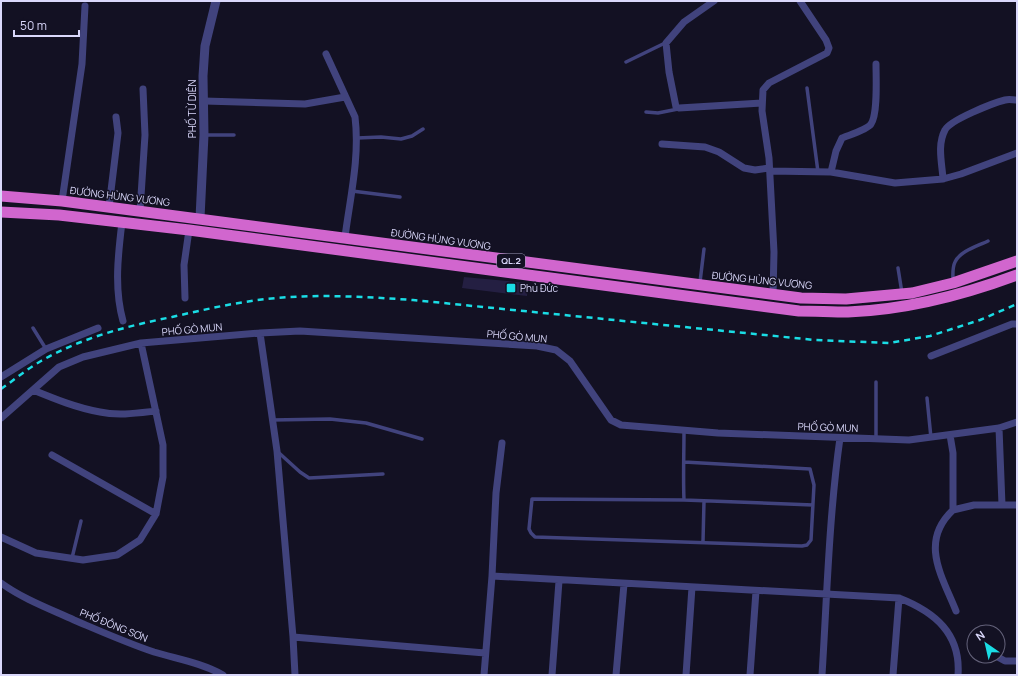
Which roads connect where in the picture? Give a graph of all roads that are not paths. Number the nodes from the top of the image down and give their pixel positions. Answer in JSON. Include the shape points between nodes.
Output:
{"nodes":[{"id":1,"x":216,"y":1,"type":"edge"},
{"id":2,"x":714,"y":1,"type":"edge"},
{"id":3,"x":800,"y":1,"type":"edge"},
{"id":4,"x":85,"y":6,"type":"dead end"},
{"id":5,"x":666,"y":43,"type":"junction"},
{"id":6,"x":326,"y":54,"type":"dead end"},
{"id":7,"x":626,"y":62,"type":"dead end"},
{"id":8,"x":876,"y":64,"type":"dead end"},
{"id":9,"x":807,"y":88,"type":"dead end"},
{"id":10,"x":143,"y":89,"type":"dead end"},
{"id":11,"x":345,"y":96,"type":"junction"},
{"id":12,"x":1017,"y":100,"type":"edge"},
{"id":13,"x":204,"y":101,"type":"junction"},
{"id":14,"x":762,"y":103,"type":"junction"},
{"id":15,"x":679,"y":108,"type":"junction"},
{"id":16,"x":646,"y":112,"type":"dead end"},
{"id":17,"x":116,"y":117,"type":"dead end"},
{"id":18,"x":423,"y":129,"type":"dead end"},
{"id":19,"x":204,"y":135,"type":"junction"},
{"id":20,"x":234,"y":135,"type":"dead end"},
{"id":21,"x":356,"y":138,"type":"junction"},
{"id":22,"x":662,"y":144,"type":"dead end"},
{"id":23,"x":1017,"y":154,"type":"edge"},
{"id":24,"x":770,"y":170,"type":"junction"},
{"id":25,"x":818,"y":172,"type":"junction"},
{"id":26,"x":831,"y":172,"type":"junction"},
{"id":27,"x":943,"y":179,"type":"junction"},
{"id":28,"x":351,"y":191,"type":"junction"},
{"id":29,"x":1,"y":196,"type":"edge"},
{"id":30,"x":400,"y":197,"type":"dead end"},
{"id":31,"x":62,"y":201,"type":"junction"},
{"id":32,"x":109,"y":207,"type":"junction"},
{"id":33,"x":140,"y":211,"type":"junction"},
{"id":34,"x":1,"y":212,"type":"edge"},
{"id":35,"x":200,"y":218,"type":"junction"},
{"id":36,"x":122,"y":222,"type":"junction"},
{"id":37,"x":189,"y":230,"type":"junction"},
{"id":38,"x":345,"y":237,"type":"junction"},
{"id":39,"x":988,"y":240,"type":"dead end"},
{"id":40,"x":704,"y":249,"type":"dead end"},
{"id":41,"x":1017,"y":261,"type":"edge"},
{"id":42,"x":898,"y":268,"type":"dead end"},
{"id":43,"x":1017,"y":275,"type":"edge"},
{"id":44,"x":953,"y":283,"type":"junction"},
{"id":45,"x":699,"y":286,"type":"junction"},
{"id":46,"x":902,"y":294,"type":"junction"},
{"id":47,"x":773,"y":295,"type":"junction"},
{"id":48,"x":185,"y":298,"type":"dead end"},
{"id":49,"x":123,"y":322,"type":"dead end"},
{"id":50,"x":1017,"y":324,"type":"edge"},
{"id":51,"x":33,"y":328,"type":"dead end"},
{"id":52,"x":98,"y":328,"type":"dead end"},
{"id":53,"x":260,"y":332,"type":"junction"},
{"id":54,"x":141,"y":344,"type":"junction"},
{"id":55,"x":46,"y":349,"type":"junction"},
{"id":56,"x":931,"y":356,"type":"dead end"},
{"id":57,"x":1,"y":377,"type":"edge"},
{"id":58,"x":876,"y":382,"type":"dead end"},
{"id":59,"x":33,"y":390,"type":"junction"},
{"id":60,"x":928,"y":398,"type":"dead end"},
{"id":61,"x":156,"y":411,"type":"junction"},
{"id":62,"x":1,"y":418,"type":"edge"},
{"id":63,"x":272,"y":420,"type":"junction"},
{"id":64,"x":1017,"y":422,"type":"edge"},
{"id":65,"x":999,"y":428,"type":"junction"},
{"id":66,"x":684,"y":430,"type":"junction"},
{"id":67,"x":950,"y":435,"type":"junction"},
{"id":68,"x":840,"y":438,"type":"junction"},
{"id":69,"x":931,"y":438,"type":"junction"},
{"id":70,"x":422,"y":439,"type":"dead end"},
{"id":71,"x":876,"y":439,"type":"junction"},
{"id":72,"x":502,"y":443,"type":"dead end"},
{"id":73,"x":277,"y":451,"type":"junction"},
{"id":74,"x":52,"y":455,"type":"dead end"},
{"id":75,"x":684,"y":462,"type":"junction"},
{"id":76,"x":383,"y":474,"type":"dead end"},
{"id":77,"x":684,"y":500,"type":"junction"},
{"id":78,"x":704,"y":501,"type":"junction"},
{"id":79,"x":813,"y":505,"type":"junction"},
{"id":80,"x":1002,"y":505,"type":"junction"},
{"id":81,"x":1017,"y":505,"type":"edge"},
{"id":82,"x":953,"y":510,"type":"junction"},
{"id":83,"x":156,"y":514,"type":"junction"},
{"id":84,"x":81,"y":521,"type":"dead end"},
{"id":85,"x":1,"y":537,"type":"edge"},
{"id":86,"x":703,"y":542,"type":"junction"},
{"id":87,"x":72,"y":558,"type":"junction"},
{"id":88,"x":492,"y":576,"type":"junction"},
{"id":89,"x":558,"y":581,"type":"junction"},
{"id":90,"x":1,"y":583,"type":"edge"},
{"id":91,"x":624,"y":584,"type":"junction"},
{"id":92,"x":692,"y":587,"type":"junction"},
{"id":93,"x":756,"y":591,"type":"junction"},
{"id":94,"x":827,"y":595,"type":"junction"},
{"id":95,"x":899,"y":598,"type":"junction"},
{"id":96,"x":956,"y":611,"type":"dead end"},
{"id":97,"x":293,"y":637,"type":"junction"},
{"id":98,"x":485,"y":653,"type":"junction"},
{"id":99,"x":1006,"y":661,"type":"edge"},
{"id":100,"x":1017,"y":661,"type":"edge"},
{"id":101,"x":218,"y":674,"type":"edge"},
{"id":102,"x":295,"y":675,"type":"edge"},
{"id":103,"x":484,"y":675,"type":"edge"},
{"id":104,"x":552,"y":675,"type":"edge"},
{"id":105,"x":616,"y":675,"type":"edge"},
{"id":106,"x":686,"y":675,"type":"edge"},
{"id":107,"x":750,"y":675,"type":"edge"},
{"id":108,"x":822,"y":675,"type":"edge"},
{"id":109,"x":893,"y":675,"type":"edge"},
{"id":110,"x":958,"y":675,"type":"edge"}],
"edges":[{"from":1,"to":13,"type":"street","name":"PHỐ TỪ DIÊN","via":[[205,46]]},
{"from":2,"to":5,"type":"street","via":[[684,22]]},
{"from":3,"to":14,"type":"street","via":[[829,48],[827,53],[769,82],[763,90]]},
{"from":4,"to":31,"type":"street","via":[[82,64]]},
{"from":5,"to":7,"type":"lane"},
{"from":5,"to":15,"type":"street","via":[[674,104]]},
{"from":6,"to":11,"type":"street"},
{"from":8,"to":26,"type":"street","via":[[876,107],[871,124],[842,138]]},
{"from":9,"to":25,"type":"lane"},
{"from":10,"to":33,"type":"street","via":[[145,135]]},
{"from":11,"to":13,"type":"street","via":[[305,104]]},
{"from":11,"to":21,"type":"street","via":[[355,117]]},
{"from":12,"to":27,"type":"street","via":[[1006,100],[976,111],[945,129],[940,148]]},
{"from":13,"to":19,"type":"street","name":"PHỐ TỪ DIÊN"},
{"from":14,"to":15,"type":"street"},
{"from":14,"to":24,"type":"street"},
{"from":15,"to":16,"type":"lane","via":[[658,113]]},
{"from":17,"to":32,"type":"street","via":[[118,133]]},
{"from":18,"to":21,"type":"lane","via":[[401,139]]},
{"from":19,"to":20,"type":"lane"},
{"from":19,"to":35,"type":"street","name":"PHỐ TỪ DIÊN"},
{"from":21,"to":28,"type":"street"},
{"from":22,"to":24,"type":"street","via":[[705,147],[719,152],[744,168]]},
{"from":23,"to":27,"type":"street"},
{"from":24,"to":25,"type":"street"},
{"from":24,"to":47,"type":"street","via":[[774,252]]},
{"from":25,"to":26,"type":"street"},
{"from":26,"to":27,"type":"street","via":[[895,183]]},
{"from":28,"to":30,"type":"lane"},
{"from":28,"to":38,"type":"street"},
{"from":29,"to":31,"type":"highway","name":"ĐƯỜNG HÙNG VƯƠNG","number":"QL.2"},
{"from":31,"to":32,"type":"highway","name":"ĐƯỜNG HÙNG VƯƠNG","number":"QL.2"},
{"from":32,"to":33,"type":"highway","name":"ĐƯỜNG HÙNG VƯƠNG","number":"QL.2"},
{"from":33,"to":35,"type":"highway","name":"ĐƯỜNG HÙNG VƯƠNG","number":"QL.2"},
{"from":34,"to":36,"type":"highway","number":"QL.2"},
{"from":35,"to":38,"type":"highway","name":"ĐƯỜNG HÙNG VƯƠNG","number":"QL.2"},
{"from":36,"to":37,"type":"highway","number":"QL.2"},
{"from":36,"to":49,"type":"street","via":[[118,280]]},
{"from":37,"to":43,"type":"highway","number":"QL.2","via":[[799,311],[848,312],[914,305],[949,297]]},
{"from":37,"to":48,"type":"street","via":[[184,265]]},
{"from":38,"to":45,"type":"highway","name":"ĐƯỜNG HÙNG VƯƠNG","number":"QL.2"},
{"from":39,"to":44,"type":"lane","via":[[969,250],[956,261]]},
{"from":40,"to":45,"type":"lane"},
{"from":41,"to":44,"type":"highway","name":"ĐƯỜNG HÙNG VƯƠNG","number":"QL.2"},
{"from":42,"to":46,"type":"lane"},
{"from":44,"to":46,"type":"highway","name":"ĐƯỜNG HÙNG VƯƠNG","number":"QL.2"},
{"from":45,"to":47,"type":"highway","name":"ĐƯỜNG HÙNG VƯƠNG","number":"QL.2"},
{"from":46,"to":47,"type":"highway","name":"ĐƯỜNG HÙNG VƯƠNG","number":"QL.2","via":[[846,300]]},
{"from":50,"to":56,"type":"street"},
{"from":51,"to":55,"type":"lane"},
{"from":52,"to":55,"type":"street"},
{"from":53,"to":54,"type":"street","name":"PHỐ GÒ MUN"},
{"from":53,"to":63,"type":"street"},
{"from":53,"to":66,"type":"street","name":"PHỐ GÒ MUN","via":[[300,331],[537,346],[556,350],[570,361],[615,423]]},
{"from":54,"to":59,"type":"street","name":"PHỐ GÒ MUN","via":[[83,357],[59,367]]},
{"from":54,"to":61,"type":"street"},
{"from":55,"to":57,"type":"street"},
{"from":58,"to":71,"type":"lane"},
{"from":59,"to":61,"type":"street","via":[[64,403],[102,413]]},
{"from":59,"to":62,"type":"street","name":"PHỐ GÒ MUN"},
{"from":60,"to":69,"type":"lane"},
{"from":61,"to":83,"type":"street","via":[[163,445],[163,477]]},
{"from":63,"to":70,"type":"lane","via":[[330,419],[366,423]]},
{"from":63,"to":73,"type":"street"},
{"from":64,"to":65,"type":"street","name":"PHỐ GÒ MUN"},
{"from":65,"to":67,"type":"street","name":"PHỐ GÒ MUN"},
{"from":65,"to":80,"type":"street"},
{"from":66,"to":68,"type":"street","name":"PHỐ GÒ MUN"},
{"from":66,"to":75,"type":"lane"},
{"from":67,"to":69,"type":"street","name":"PHỐ GÒ MUN"},
{"from":67,"to":82,"type":"street","via":[[953,453]]},
{"from":68,"to":71,"type":"street","name":"PHỐ GÒ MUN"},
{"from":68,"to":94,"type":"street"},
{"from":69,"to":71,"type":"street","name":"PHỐ GÒ MUN"},
{"from":72,"to":88,"type":"street","via":[[496,493]]},
{"from":73,"to":76,"type":"lane","via":[[310,478]]},
{"from":73,"to":97,"type":"street"},
{"from":74,"to":83,"type":"street"},
{"from":75,"to":77,"type":"lane"},
{"from":75,"to":79,"type":"lane","via":[[810,468],[814,485]]},
{"from":77,"to":78,"type":"lane"},
{"from":77,"to":86,"type":"lane","via":[[532,499],[529,529],[535,537]]},
{"from":78,"to":79,"type":"lane"},
{"from":78,"to":86,"type":"lane"},
{"from":79,"to":86,"type":"lane","via":[[811,540],[807,545]]},
{"from":80,"to":81,"type":"street"},
{"from":80,"to":82,"type":"street","via":[[974,505]]},
{"from":82,"to":96,"type":"street","via":[[944,518],[937,532],[935,560]]},
{"from":83,"to":87,"type":"street","via":[[140,540],[117,555],[83,560]]},
{"from":84,"to":87,"type":"lane"},
{"from":85,"to":87,"type":"street","via":[[36,553]]},
{"from":88,"to":89,"type":"street"},
{"from":88,"to":98,"type":"street"},
{"from":89,"to":91,"type":"street"},
{"from":89,"to":104,"type":"street"},
{"from":90,"to":101,"type":"street","name":"PHỐ ĐÔNG SƠN","via":[[37,604],[101,631]]},
{"from":91,"to":92,"type":"street"},
{"from":91,"to":105,"type":"street"},
{"from":92,"to":93,"type":"street"},
{"from":92,"to":106,"type":"street"},
{"from":93,"to":94,"type":"street"},
{"from":93,"to":107,"type":"street"},
{"from":94,"to":95,"type":"street"},
{"from":94,"to":108,"type":"street"},
{"from":95,"to":109,"type":"street"},
{"from":95,"to":110,"type":"street","via":[[928,612],[946,628],[955,643],[959,661]]},
{"from":97,"to":98,"type":"street"},
{"from":97,"to":102,"type":"street"},
{"from":98,"to":103,"type":"street"},
{"from":99,"to":100,"type":"street"}]}
